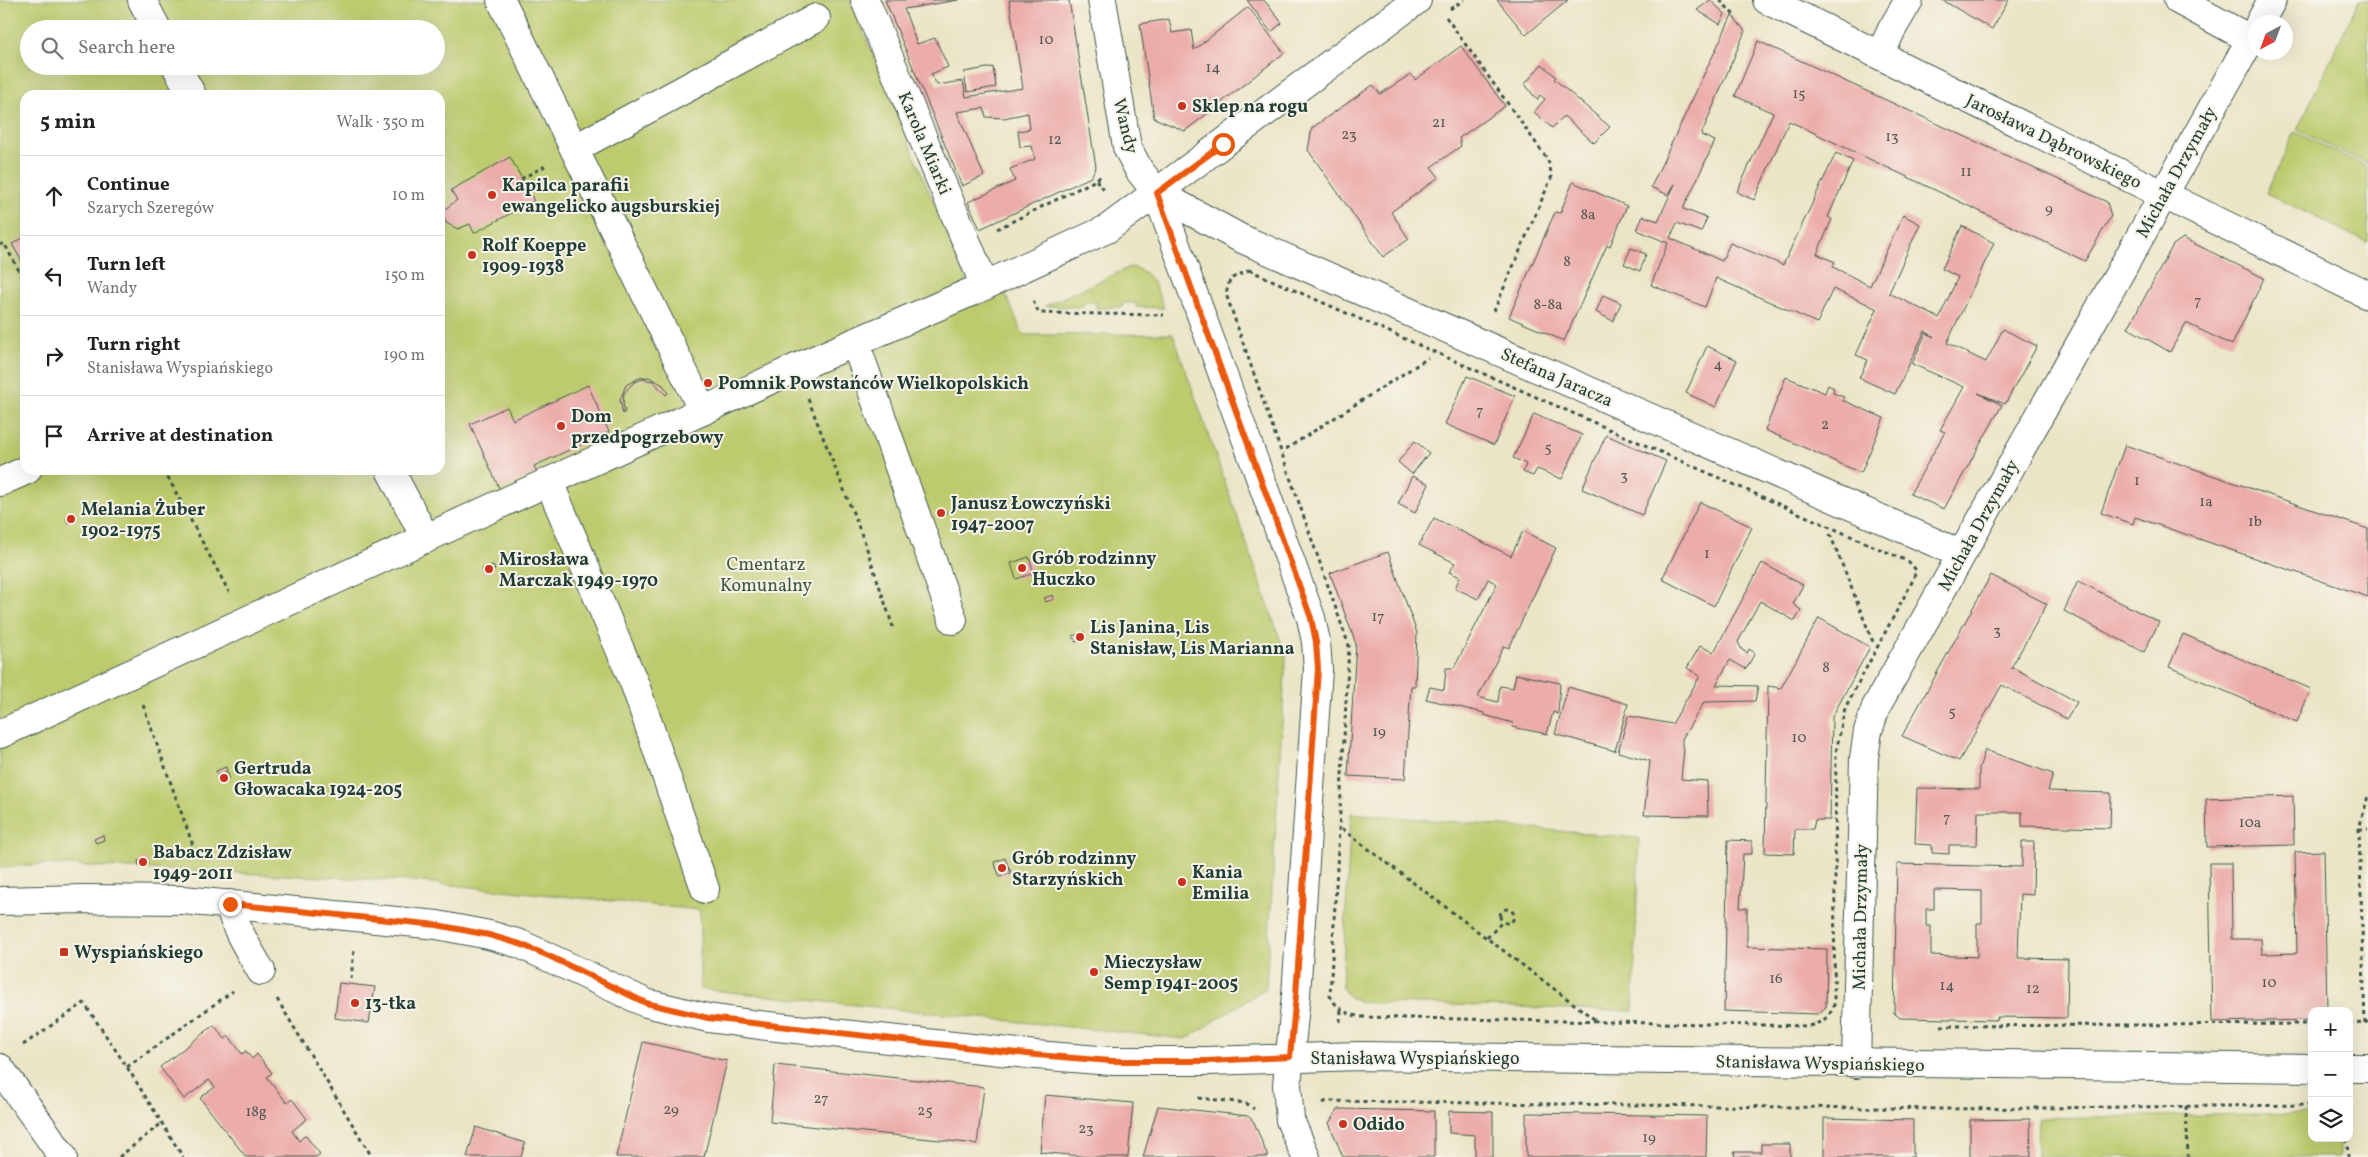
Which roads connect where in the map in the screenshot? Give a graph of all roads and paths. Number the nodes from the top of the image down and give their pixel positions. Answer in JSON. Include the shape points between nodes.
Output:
{"nodes":[{"id":1,"x":142,"y":0,"type":"edge"},
{"id":2,"x":501,"y":0,"type":"edge"},
{"id":3,"x":865,"y":0,"type":"edge"},
{"id":4,"x":1102,"y":0,"type":"edge"},
{"id":5,"x":1417,"y":0,"type":"edge"},
{"id":6,"x":1464,"y":0,"type":"edge"},
{"id":7,"x":1720,"y":0,"type":"edge"},
{"id":8,"x":1767,"y":0,"type":"edge"},
{"id":9,"x":1909,"y":0,"type":"edge"},
{"id":10,"x":2178,"y":0,"type":"edge"},
{"id":11,"x":2272,"y":0,"type":"edge"},
{"id":12,"x":2264,"y":15,"type":"edge"},
{"id":13,"x":816,"y":18,"type":"dead end"},
{"id":14,"x":1737,"y":18,"type":"dead end"},
{"id":15,"x":152,"y":20,"type":"edge"},
{"id":16,"x":2248,"y":28,"type":"edge"},
{"id":17,"x":2248,"y":44,"type":"edge"},
{"id":18,"x":1880,"y":56,"type":"junction"},
{"id":19,"x":181,"y":75,"type":"edge"},
{"id":20,"x":189,"y":90,"type":"edge"},
{"id":21,"x":574,"y":149,"type":"junction"},
{"id":22,"x":1102,"y":166,"type":"dead end"},
{"id":23,"x":1096,"y":180,"type":"junction"},
{"id":24,"x":1157,"y":193,"type":"junction"},
{"id":25,"x":2164,"y":194,"type":"junction"},
{"id":26,"x":1125,"y":216,"type":"junction"},
{"id":27,"x":968,"y":243,"type":"junction"},
{"id":28,"x":0,"y":245,"type":"edge"},
{"id":29,"x":1017,"y":271,"type":"junction"},
{"id":30,"x":20,"y":273,"type":"edge"},
{"id":31,"x":985,"y":286,"type":"junction"},
{"id":32,"x":2368,"y":295,"type":"edge"},
{"id":33,"x":1172,"y":315,"type":"dead end"},
{"id":34,"x":1492,"y":316,"type":"dead end"},
{"id":35,"x":855,"y":342,"type":"junction"},
{"id":36,"x":1436,"y":353,"type":"junction"},
{"id":37,"x":796,"y":368,"type":"junction"},
{"id":38,"x":703,"y":411,"type":"junction"},
{"id":39,"x":1281,"y":452,"type":"junction"},
{"id":40,"x":20,"y":473,"type":"edge"},
{"id":41,"x":167,"y":475,"type":"edge"},
{"id":42,"x":393,"y":475,"type":"edge"},
{"id":43,"x":0,"y":482,"type":"edge"},
{"id":44,"x":549,"y":482,"type":"junction"},
{"id":45,"x":1827,"y":525,"type":"junction"},
{"id":46,"x":426,"y":538,"type":"junction"},
{"id":47,"x":1961,"y":554,"type":"junction"},
{"id":48,"x":953,"y":620,"type":"dead end"},
{"id":49,"x":244,"y":622,"type":"junction"},
{"id":50,"x":893,"y":627,"type":"dead end"},
{"id":51,"x":1876,"y":650,"type":"junction"},
{"id":52,"x":142,"y":702,"type":"dead end"},
{"id":53,"x":0,"y":734,"type":"edge"},
{"id":54,"x":2368,"y":796,"type":"edge"},
{"id":55,"x":1339,"y":827,"type":"junction"},
{"id":56,"x":2360,"y":829,"type":"junction"},
{"id":57,"x":2368,"y":829,"type":"edge"},
{"id":58,"x":196,"y":854,"type":"dead end"},
{"id":59,"x":705,"y":889,"type":"dead end"},
{"id":60,"x":0,"y":901,"type":"edge"},
{"id":61,"x":230,"y":904,"type":"junction"},
{"id":62,"x":1502,"y":922,"type":"junction"},
{"id":63,"x":1487,"y":938,"type":"junction"},
{"id":64,"x":354,"y":945,"type":"dead end"},
{"id":65,"x":261,"y":971,"type":"junction"},
{"id":66,"x":351,"y":979,"type":"dead end"},
{"id":67,"x":1341,"y":1010,"type":"junction"},
{"id":68,"x":1598,"y":1022,"type":"junction"},
{"id":69,"x":2308,"y":1024,"type":"edge"},
{"id":70,"x":2353,"y":1024,"type":"edge"},
{"id":71,"x":2366,"y":1024,"type":"edge"},
{"id":72,"x":1932,"y":1026,"type":"dead end"},
{"id":73,"x":1340,"y":1028,"type":"dead end"},
{"id":74,"x":36,"y":1036,"type":"dead end"},
{"id":75,"x":1290,"y":1057,"type":"junction"},
{"id":76,"x":1856,"y":1064,"type":"junction"},
{"id":77,"x":127,"y":1067,"type":"junction"},
{"id":78,"x":0,"y":1068,"type":"edge"},
{"id":79,"x":2308,"y":1068,"type":"edge"},
{"id":80,"x":2353,"y":1068,"type":"edge"},
{"id":81,"x":2368,"y":1068,"type":"edge"},
{"id":82,"x":1199,"y":1098,"type":"dead end"},
{"id":83,"x":2308,"y":1105,"type":"edge"},
{"id":84,"x":2186,"y":1106,"type":"junction"},
{"id":85,"x":1319,"y":1110,"type":"dead end"},
{"id":86,"x":1257,"y":1111,"type":"dead end"},
{"id":87,"x":162,"y":1123,"type":"junction"},
{"id":88,"x":2347,"y":1142,"type":"edge"},
{"id":89,"x":63,"y":1157,"type":"edge"},
{"id":90,"x":119,"y":1157,"type":"edge"},
{"id":91,"x":183,"y":1157,"type":"edge"},
{"id":92,"x":372,"y":1157,"type":"edge"},
{"id":93,"x":1306,"y":1157,"type":"edge"},
{"id":94,"x":2188,"y":1157,"type":"edge"},
{"id":95,"x":2348,"y":1157,"type":"edge"}],
"edges":[{"from":1,"to":15,"type":"street"},
{"from":2,"to":21,"type":"street"},
{"from":3,"to":27,"type":"street","name":"Karola Miarki"},
{"from":4,"to":24,"type":"street","name":"Wandy","via":[[1127,147],[1139,170]]},
{"from":5,"to":24,"type":"street"},
{"from":6,"to":34,"type":"path","via":[[1444,14],[1548,160],[1552,176]]},
{"from":7,"to":14,"type":"path"},
{"from":8,"to":18,"type":"street","name":"Jarosława Dąbrowskiego"},
{"from":9,"to":18,"type":"street"},
{"from":10,"to":16,"type":"street"},
{"from":11,"to":12,"type":"street","name":"Michała Drzymały"},
{"from":13,"to":21,"type":"street"},
{"from":17,"to":25,"type":"street","name":"Michała Drzymały"},
{"from":18,"to":25,"type":"street","name":"Jarosława Dąbrowskiego"},
{"from":19,"to":20,"type":"street"},
{"from":21,"to":38,"type":"street"},
{"from":22,"to":23,"type":"path","via":[[1102,174]]},
{"from":23,"to":26,"type":"path"},
{"from":23,"to":27,"type":"path"},
{"from":24,"to":26,"type":"street"},
{"from":24,"to":47,"type":"street","name":"Stefana Jaracza","via":[[1240,238]]},
{"from":24,"to":75,"type":"street","name":"Wandy","via":[[1311,618],[1316,642],[1318,669]]},
{"from":25,"to":32,"type":"street","name":"Jarosława Dąbrowskiego"},
{"from":25,"to":47,"type":"street","name":"Michała Drzymały"},
{"from":26,"to":29,"type":"street","via":[[1108,229]]},
{"from":27,"to":31,"type":"street","name":"Karola Miarki"},
{"from":28,"to":30,"type":"path","via":[[4,243]]},
{"from":29,"to":31,"type":"street"},
{"from":29,"to":33,"type":"path","via":[[1039,313]]},
{"from":31,"to":35,"type":"street"},
{"from":35,"to":37,"type":"street"},
{"from":35,"to":48,"type":"street"},
{"from":36,"to":39,"type":"path"},
{"from":36,"to":39,"type":"path","via":[[1249,270],[1230,279],[1226,294]]},
{"from":36,"to":45,"type":"path"},
{"from":37,"to":38,"type":"street"},
{"from":37,"to":50,"type":"path","via":[[865,543]]},
{"from":38,"to":44,"type":"street"},
{"from":39,"to":55,"type":"path","via":[[1349,646]]},
{"from":40,"to":43,"type":"street"},
{"from":41,"to":49,"type":"path"},
{"from":42,"to":46,"type":"street"},
{"from":44,"to":46,"type":"street"},
{"from":44,"to":59,"type":"street","via":[[635,685]]},
{"from":45,"to":51,"type":"path"},
{"from":45,"to":51,"type":"path","via":[[1909,562],[1916,570]]},
{"from":46,"to":49,"type":"street"},
{"from":47,"to":76,"type":"street","name":"Michała Drzymały","via":[[1876,707],[1868,731],[1864,758]]},
{"from":49,"to":53,"type":"street"},
{"from":51,"to":68,"type":"path","via":[[1845,708],[1836,752],[1834,1004],[1830,1014],[1822,1023],[1809,1026]]},
{"from":52,"to":58,"type":"path"},
{"from":54,"to":56,"type":"path"},
{"from":55,"to":63,"type":"path"},
{"from":55,"to":67,"type":"path","via":[[1330,996]]},
{"from":56,"to":57,"type":"path"},
{"from":56,"to":71,"type":"path"},
{"from":60,"to":61,"type":"street","name":"Stanisława Wyspiańskiego","via":[[134,899]]},
{"from":61,"to":65,"type":"street","via":[[232,916]]},
{"from":61,"to":75,"type":"street","name":"Stanisława Wyspiańskiego","via":[[437,925],[489,935],[549,956],[646,1003],[708,1018],[1111,1061]]},
{"from":62,"to":62,"type":"path","via":[[1513,920],[1510,910],[1500,913]]},
{"from":62,"to":63,"type":"path"},
{"from":63,"to":68,"type":"path"},
{"from":64,"to":66,"type":"path"},
{"from":65,"to":77,"type":"path"},
{"from":65,"to":92,"type":"path"},
{"from":67,"to":68,"type":"path","via":[[1360,1017]]},
{"from":67,"to":73,"type":"path"},
{"from":69,"to":72,"type":"path"},
{"from":70,"to":71,"type":"path"},
{"from":74,"to":77,"type":"path","via":[[84,1003]]},
{"from":75,"to":76,"type":"street","name":"Stanisława Wyspiańskiego"},
{"from":75,"to":93,"type":"street","name":"Wandy","via":[[1287,1102],[1290,1120]]},
{"from":76,"to":79,"type":"street","name":"Stanisława Wyspiańskiego"},
{"from":77,"to":87,"type":"path"},
{"from":78,"to":89,"type":"street"},
{"from":80,"to":81,"type":"street"},
{"from":82,"to":86,"type":"path","via":[[1246,1103]]},
{"from":83,"to":84,"type":"path"},
{"from":84,"to":85,"type":"path","via":[[1946,1109],[1327,1101]]},
{"from":84,"to":94,"type":"path"},
{"from":87,"to":90,"type":"path"},
{"from":87,"to":91,"type":"path"},
{"from":88,"to":95,"type":"path"}]}
